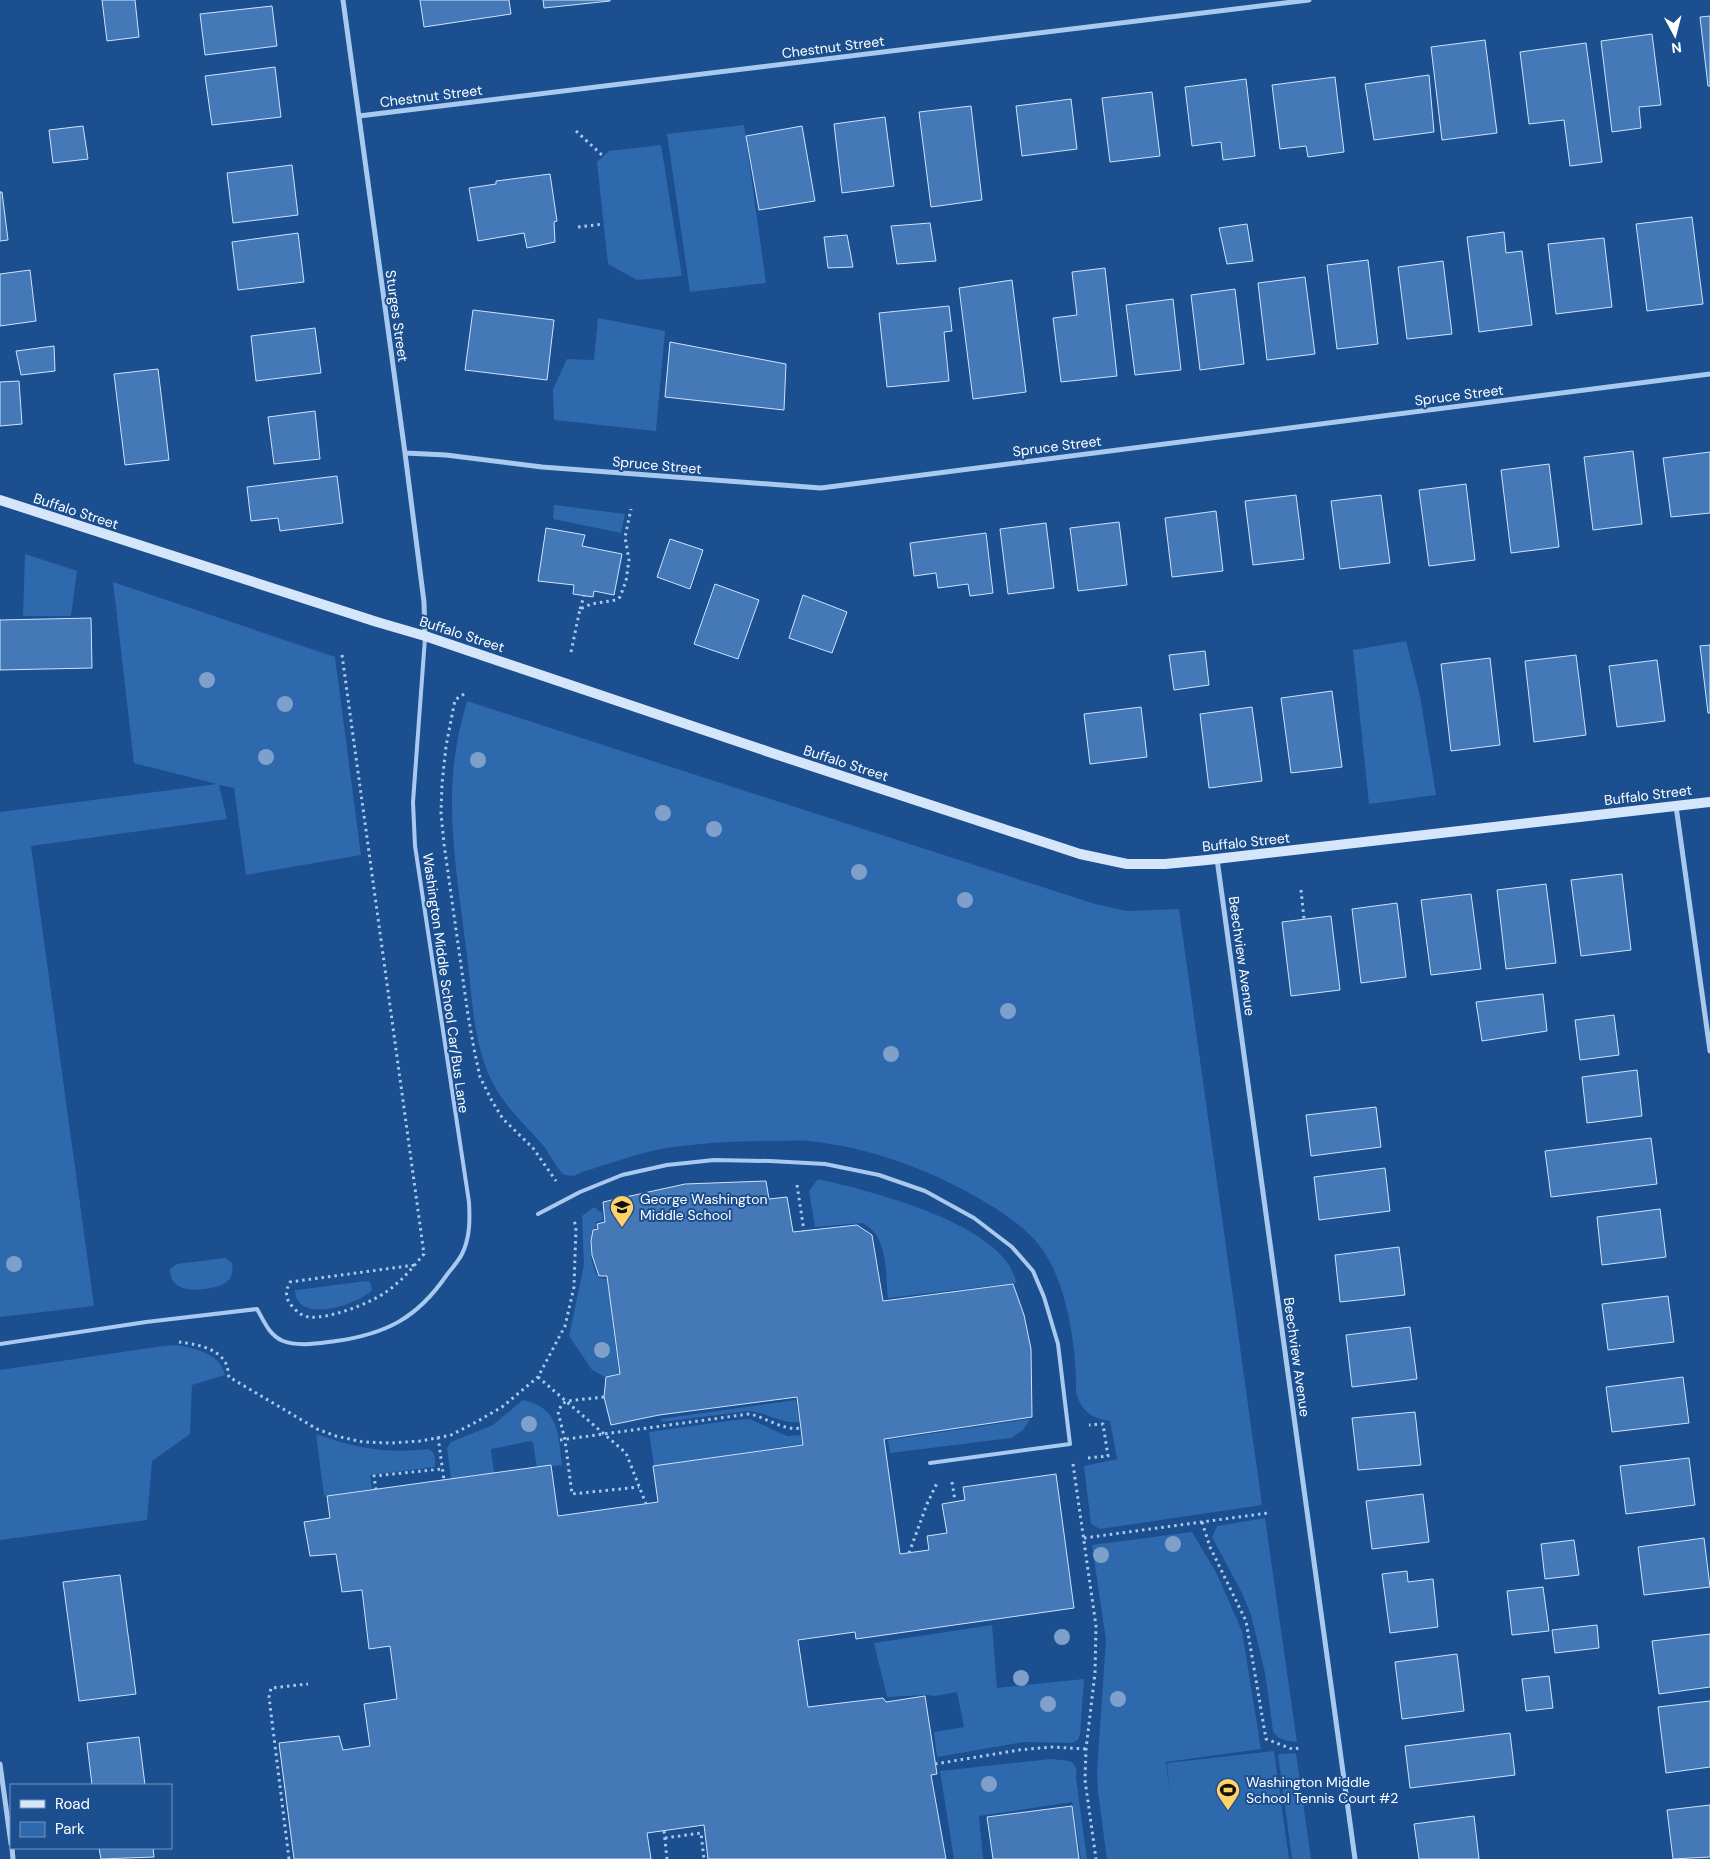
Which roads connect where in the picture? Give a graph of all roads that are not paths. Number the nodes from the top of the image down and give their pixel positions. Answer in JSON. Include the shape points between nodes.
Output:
{"nodes":[{"id":1,"x":343,"y":0,"type":"edge"},
{"id":2,"x":1309,"y":0,"type":"edge"},
{"id":3,"x":359,"y":116,"type":"junction"},
{"id":4,"x":1710,"y":374,"type":"edge"},
{"id":5,"x":405,"y":453,"type":"junction"},
{"id":6,"x":0,"y":500,"type":"edge"},
{"id":7,"x":425,"y":636,"type":"junction"},
{"id":8,"x":1710,"y":802,"type":"edge"},
{"id":9,"x":1676,"y":806,"type":"junction"},
{"id":10,"x":1217,"y":859,"type":"junction"},
{"id":11,"x":1710,"y":1051,"type":"edge"},
{"id":12,"x":538,"y":1214,"type":"dead end"},
{"id":13,"x":0,"y":1344,"type":"edge"},
{"id":14,"x":930,"y":1463,"type":"dead end"},
{"id":15,"x":0,"y":1764,"type":"edge"},
{"id":16,"x":10,"y":1832,"type":"edge"},
{"id":17,"x":1355,"y":1859,"type":"edge"}],
"edges":[{"from":1,"to":3,"type":"street","name":"Sturges Street"},
{"from":2,"to":3,"type":"street","name":"Chestnut Street"},
{"from":3,"to":5,"type":"street","name":"Sturges Street"},
{"from":4,"to":5,"type":"street","name":"Spruce Street","via":[[821,488]]},
{"from":5,"to":7,"type":"street","name":"Sturges Street","via":[[424,602]]},
{"from":6,"to":7,"type":"street","name":"Buffalo Street"},
{"from":7,"to":10,"type":"street","name":"Buffalo Street","via":[[1080,854],[1127,864]]},
{"from":7,"to":13,"type":"lane","name":"Washington Middle School Car/Bus Lane","via":[[414,802],[415,846],[471,1222],[462,1254],[435,1293],[418,1310],[386,1329],[356,1338],[301,1344],[282,1340],[268,1330],[257,1309]]},
{"from":8,"to":9,"type":"street","name":"Buffalo Street"},
{"from":9,"to":10,"type":"street","name":"Buffalo Street"},
{"from":9,"to":11,"type":"street"},
{"from":10,"to":17,"type":"street","name":"Beechview Avenue"},
{"from":12,"to":14,"type":"lane","via":[[622,1175],[714,1160],[825,1164],[879,1175],[925,1191],[974,1218],[1012,1247],[1033,1271],[1058,1344],[1070,1444]]},
{"from":15,"to":16,"type":"street"}]}
